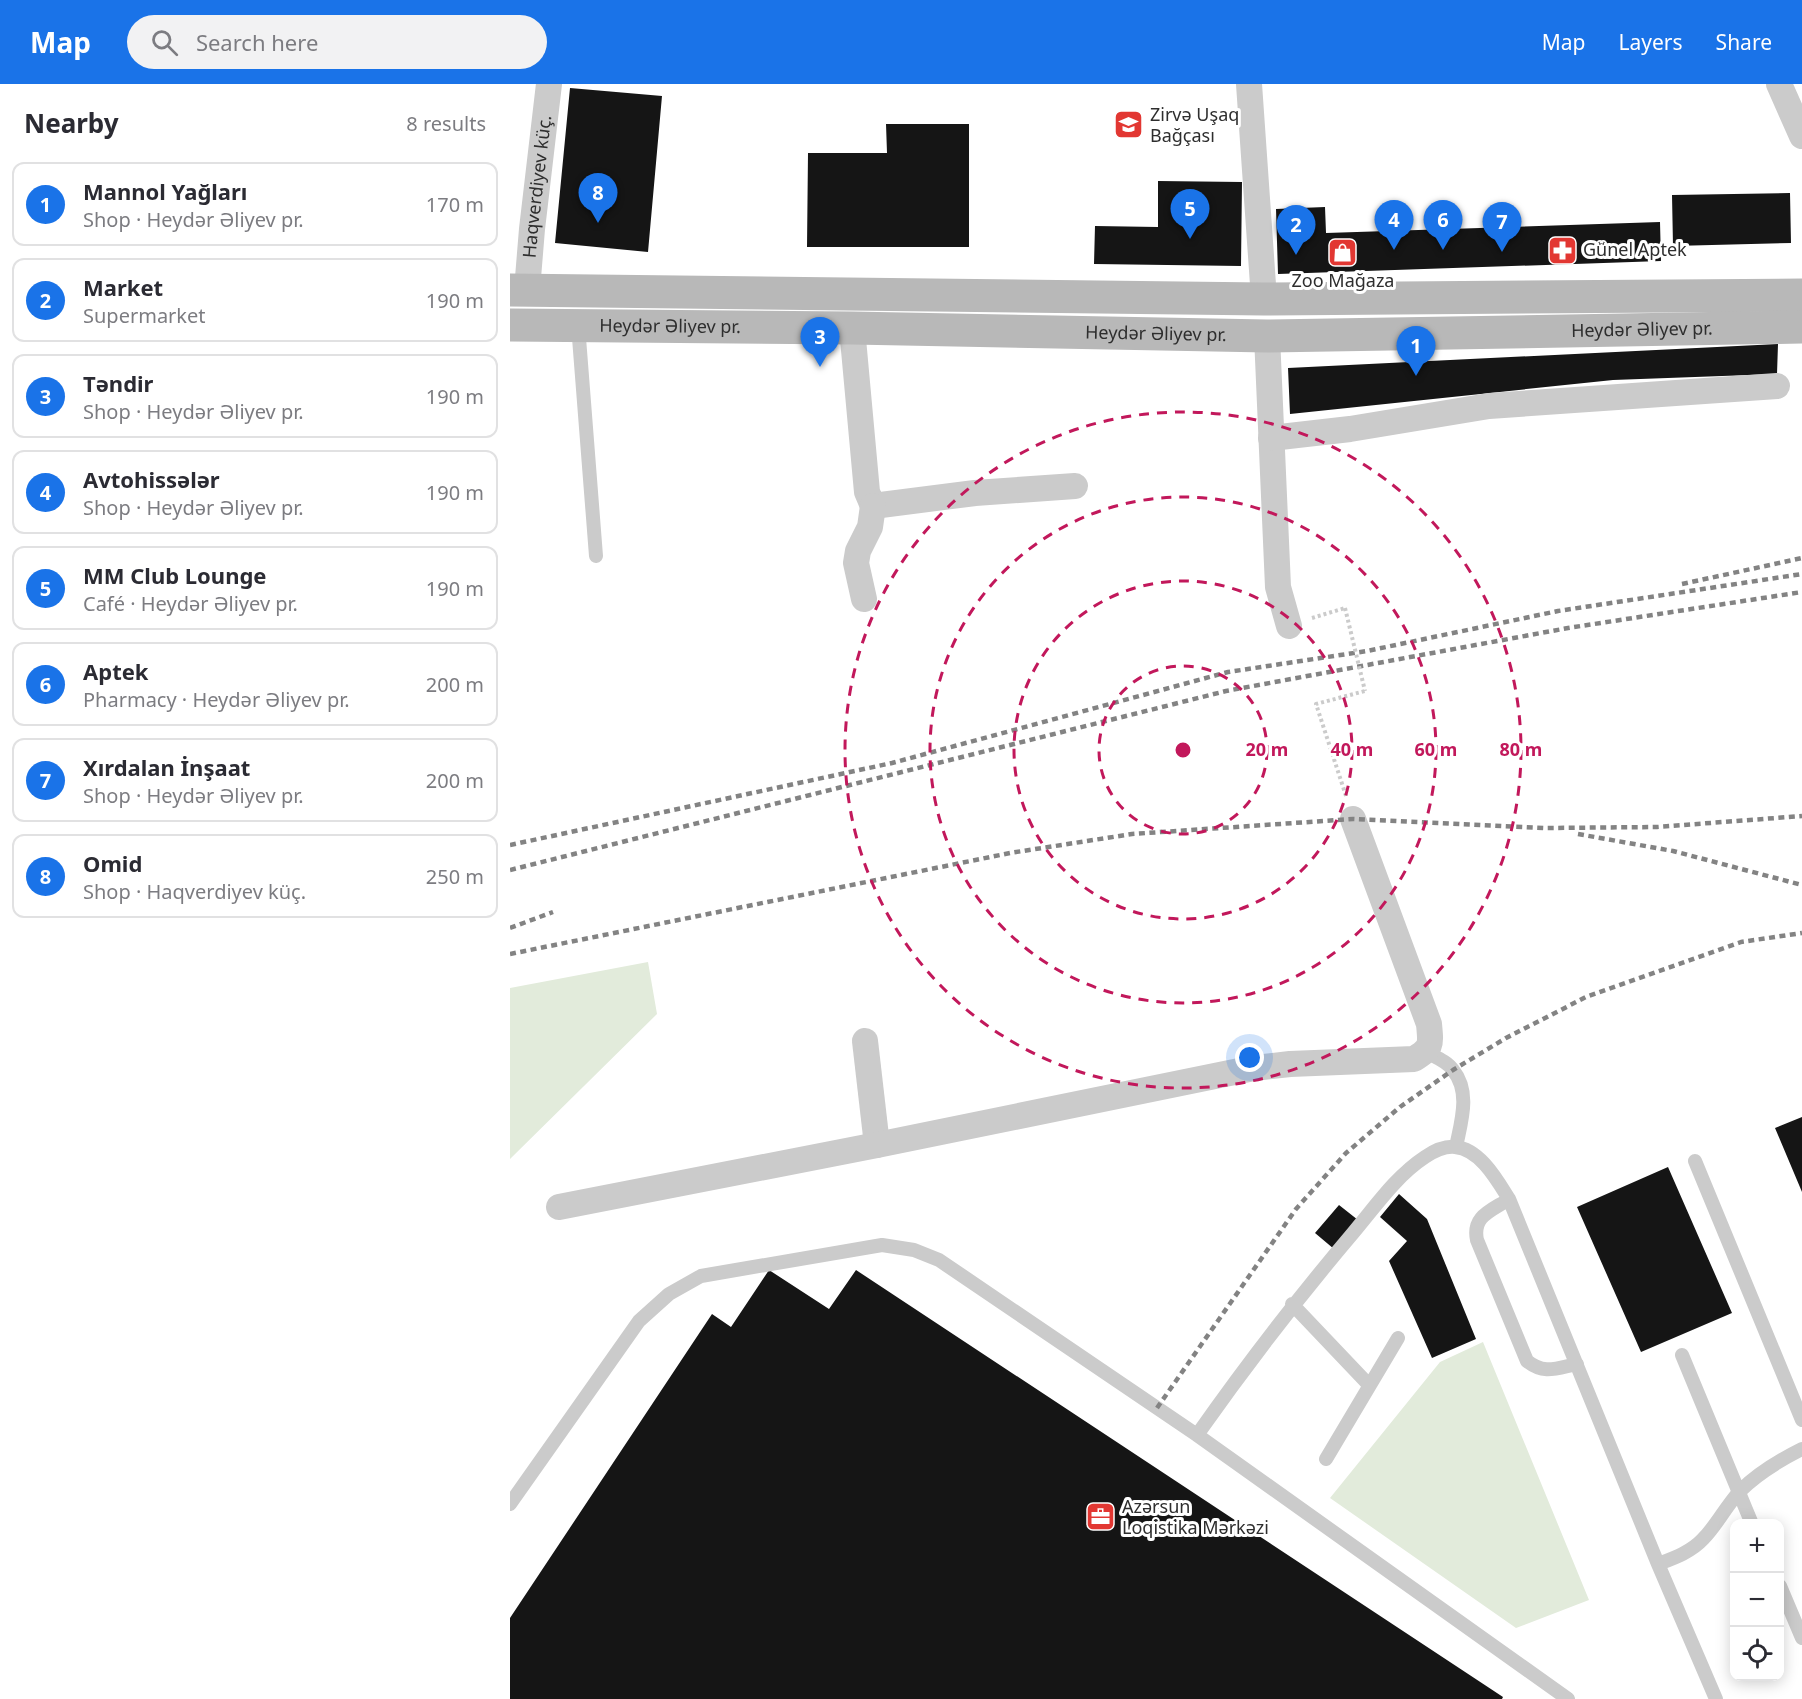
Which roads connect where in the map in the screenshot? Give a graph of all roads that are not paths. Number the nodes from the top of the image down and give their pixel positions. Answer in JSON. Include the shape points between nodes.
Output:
{"nodes":[{"id":1,"x":549,"y":84,"type":"edge"},
{"id":2,"x":1249,"y":84,"type":"edge"},
{"id":3,"x":1779,"y":84,"type":"edge"},
{"id":4,"x":1802,"y":136,"type":"edge"},
{"id":5,"x":521,"y":226,"type":"edge"},
{"id":6,"x":519,"y":290,"type":"edge"},
{"id":7,"x":1802,"y":295,"type":"edge"},
{"id":8,"x":1264,"y":299,"type":"junction"},
{"id":9,"x":518,"y":325,"type":"edge"},
{"id":10,"x":578,"y":325,"type":"junction"},
{"id":11,"x":1802,"y":327,"type":"edge"},
{"id":12,"x":852,"y":328,"type":"junction"},
{"id":13,"x":1266,"y":336,"type":"junction"},
{"id":14,"x":1777,"y":386,"type":"dead end"},
{"id":15,"x":1271,"y":438,"type":"junction"},
{"id":16,"x":1076,"y":486,"type":"dead end"},
{"id":17,"x":873,"y":506,"type":"junction"},
{"id":18,"x":596,"y":556,"type":"dead end"},
{"id":19,"x":864,"y":599,"type":"dead end"},
{"id":20,"x":1289,"y":626,"type":"dead end"},
{"id":21,"x":1353,"y":819,"type":"road end"},
{"id":22,"x":865,"y":1041,"type":"dead end"},
{"id":23,"x":1426,"y":1052,"type":"junction"},
{"id":24,"x":878,"y":1145,"type":"junction"},
{"id":25,"x":1456,"y":1147,"type":"junction"},
{"id":26,"x":1695,"y":1161,"type":"dead end"},
{"id":27,"x":1509,"y":1199,"type":"junction"},
{"id":28,"x":559,"y":1207,"type":"dead end"},
{"id":29,"x":1292,"y":1304,"type":"junction"},
{"id":30,"x":1398,"y":1338,"type":"dead end"},
{"id":31,"x":1682,"y":1355,"type":"dead end"},
{"id":32,"x":1576,"y":1364,"type":"junction"},
{"id":33,"x":1369,"y":1385,"type":"junction"},
{"id":34,"x":1802,"y":1420,"type":"edge"},
{"id":35,"x":1197,"y":1435,"type":"junction"},
{"id":36,"x":1802,"y":1449,"type":"edge"},
{"id":37,"x":1326,"y":1459,"type":"dead end"},
{"id":38,"x":1739,"y":1492,"type":"junction"},
{"id":39,"x":510,"y":1503,"type":"edge"},
{"id":40,"x":1750,"y":1519,"type":"edge"},
{"id":41,"x":1658,"y":1564,"type":"junction"},
{"id":42,"x":1784,"y":1597,"type":"edge"},
{"id":43,"x":1802,"y":1638,"type":"edge"},
{"id":44,"x":1568,"y":1699,"type":"edge"},
{"id":45,"x":1716,"y":1699,"type":"edge"}],
"edges":[{"from":1,"to":5,"type":"street","name":"Haqverdiyev küç."},
{"from":2,"to":8,"type":"street"},
{"from":3,"to":4,"type":"street"},
{"from":5,"to":6,"type":"street","name":"Haqverdiyev küç."},
{"from":6,"to":8,"type":"main road","name":"Heydər Əliyev pr."},
{"from":6,"to":9,"type":"main road"},
{"from":7,"to":8,"type":"main road","name":"Heydər Əliyev pr."},
{"from":9,"to":10,"type":"main road","name":"Heydər Əliyev pr."},
{"from":10,"to":12,"type":"main road","name":"Heydər Əliyev pr."},
{"from":10,"to":18,"type":"lane"},
{"from":11,"to":13,"type":"main road","name":"Heydər Əliyev pr."},
{"from":12,"to":13,"type":"main road","name":"Heydər Əliyev pr."},
{"from":12,"to":17,"type":"street","via":[[867,492]]},
{"from":13,"to":15,"type":"street"},
{"from":14,"to":15,"type":"street","via":[[1489,406]]},
{"from":15,"to":20,"type":"street","via":[[1278,587]]},
{"from":16,"to":17,"type":"street"},
{"from":17,"to":19,"type":"street","via":[[870,527],[856,563]]},
{"from":21,"to":23,"type":"street","via":[[1429,1024],[1431,1043]]},
{"from":22,"to":24,"type":"street"},
{"from":23,"to":24,"type":"street","via":[[1414,1059],[1254,1068]]},
{"from":23,"to":25,"type":"lane","via":[[1454,1070],[1462,1086],[1464,1107]]},
{"from":24,"to":28,"type":"street"},
{"from":25,"to":27,"type":"lane","via":[[1471,1152],[1483,1163]]},
{"from":25,"to":29,"type":"lane","via":[[1424,1157],[1395,1183]]},
{"from":26,"to":34,"type":"lane"},
{"from":27,"to":32,"type":"lane"},
{"from":27,"to":32,"type":"lane","via":[[1479,1220],[1474,1229],[1477,1240],[1527,1361],[1537,1369],[1549,1370]]},
{"from":29,"to":33,"type":"lane"},
{"from":29,"to":35,"type":"lane"},
{"from":30,"to":33,"type":"lane"},
{"from":31,"to":38,"type":"lane"},
{"from":32,"to":41,"type":"lane"},
{"from":33,"to":37,"type":"lane"},
{"from":35,"to":39,"type":"lane","via":[[939,1260],[914,1250],[882,1245],[701,1276],[669,1294],[639,1321]]},
{"from":35,"to":44,"type":"lane"},
{"from":36,"to":38,"type":"lane","via":[[1754,1478]]},
{"from":38,"to":40,"type":"lane"},
{"from":38,"to":41,"type":"lane","via":[[1703,1540],[1686,1553]]},
{"from":41,"to":45,"type":"lane"},
{"from":42,"to":43,"type":"lane"}]}
